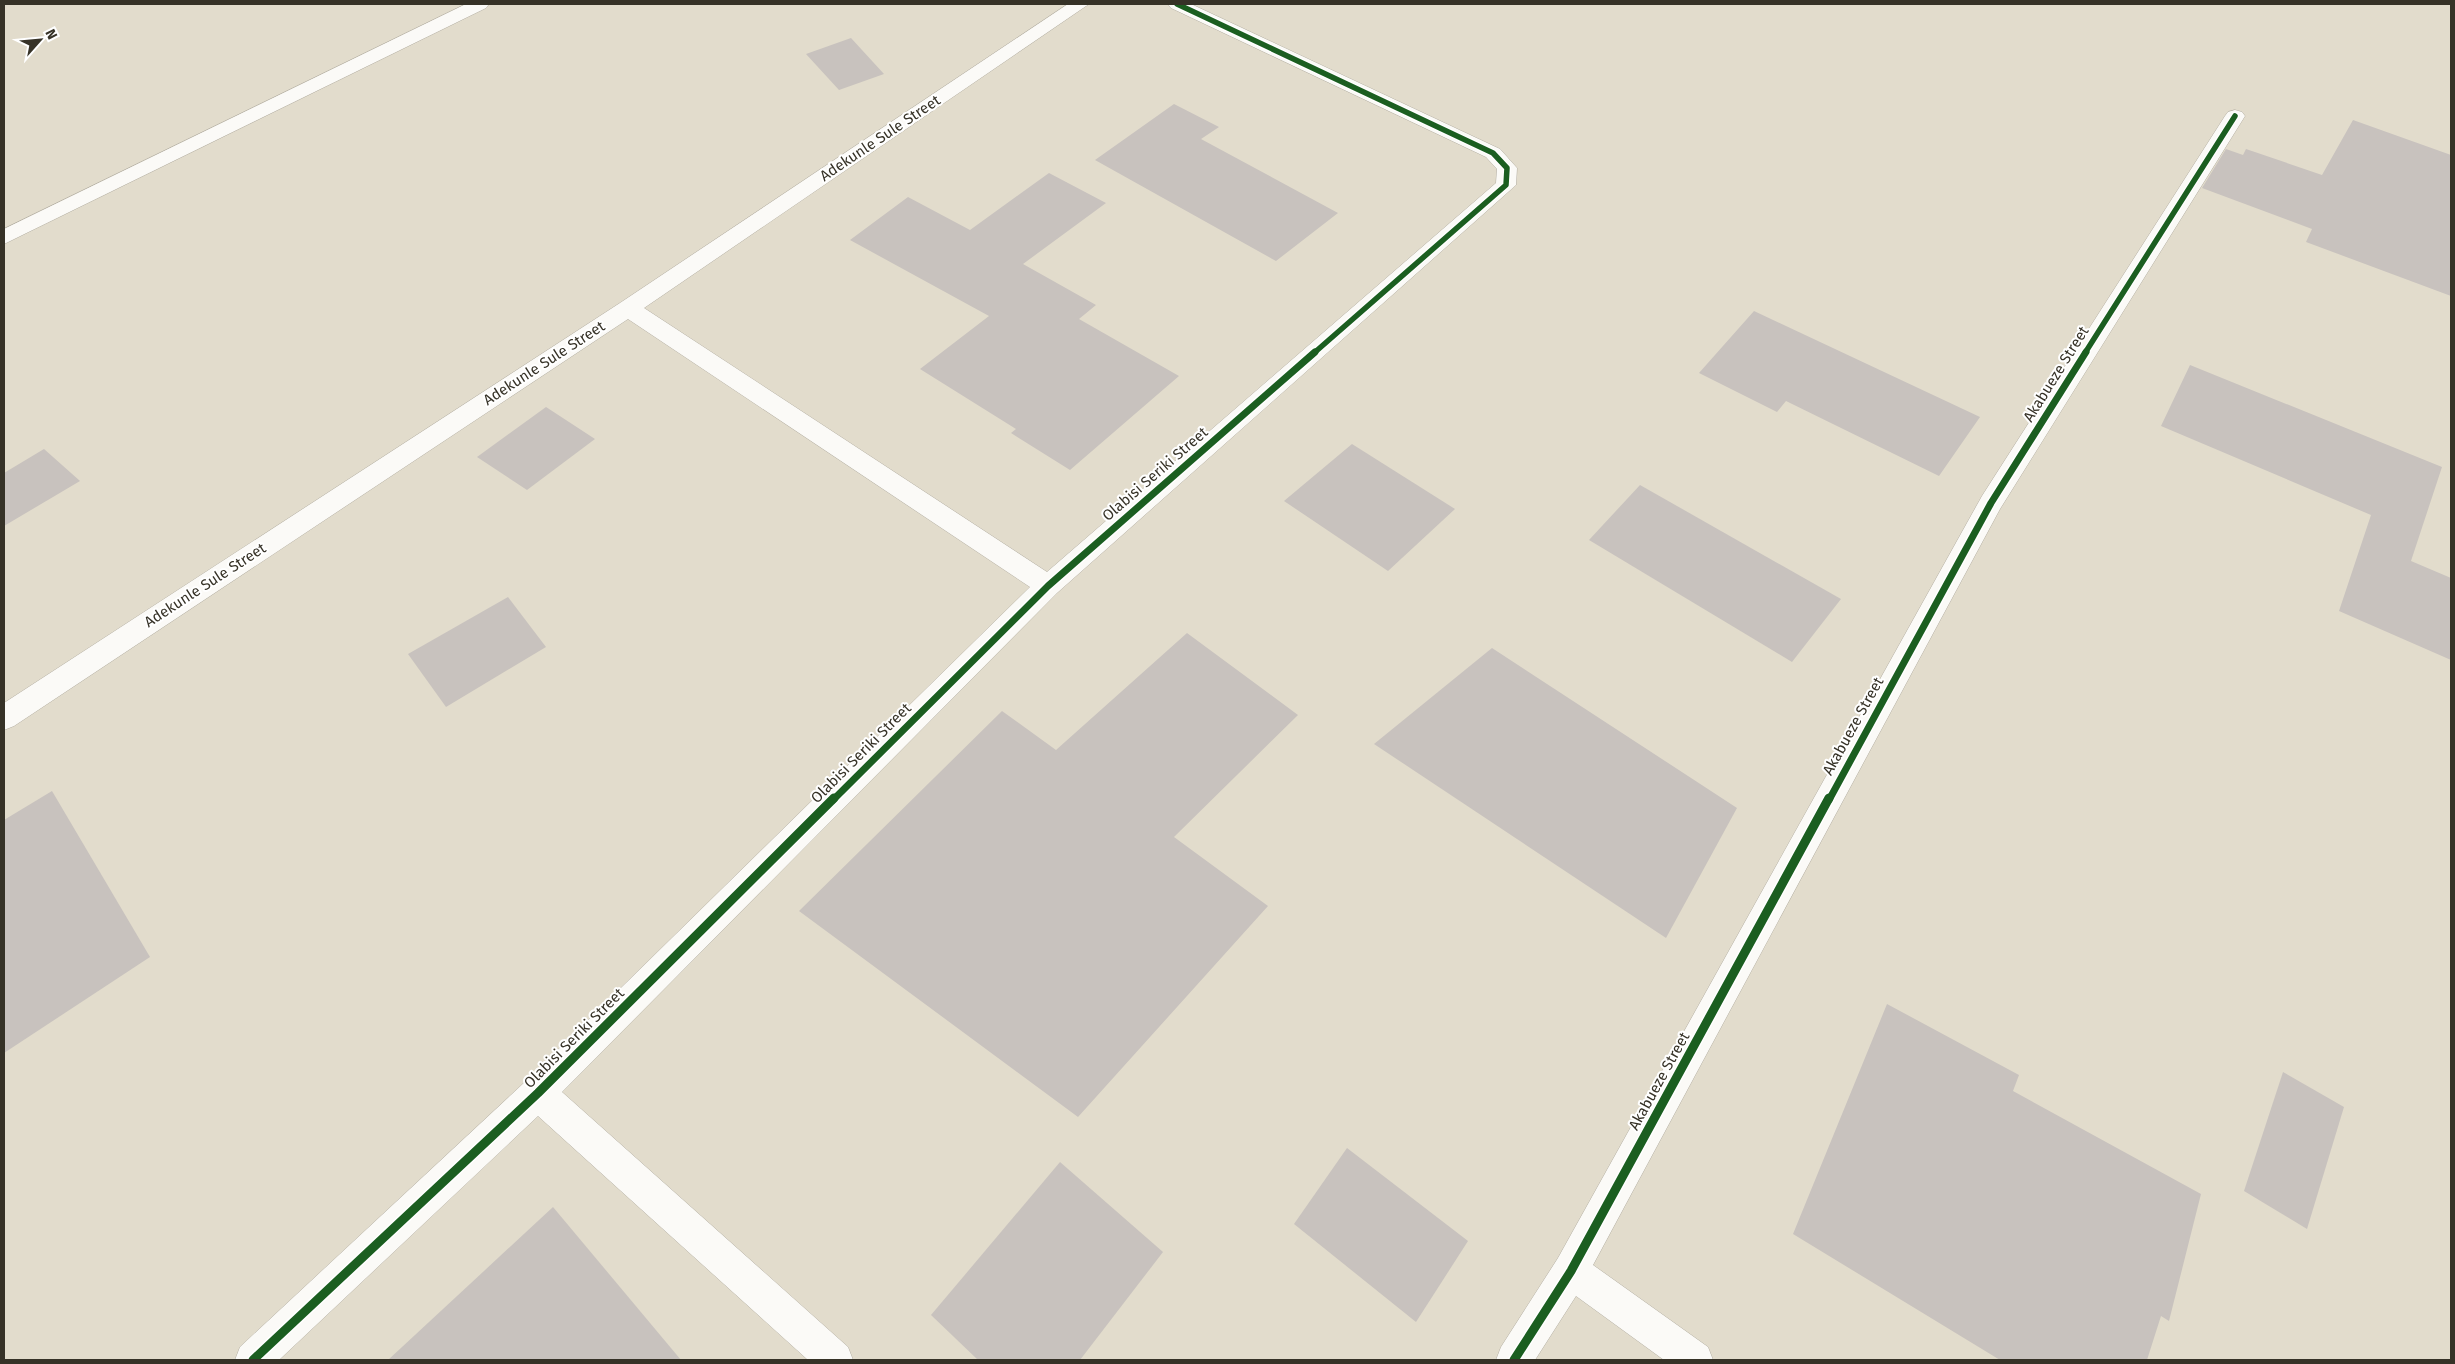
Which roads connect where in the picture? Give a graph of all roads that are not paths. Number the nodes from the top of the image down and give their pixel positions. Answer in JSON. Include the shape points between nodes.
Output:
{"nodes":[{"id":1,"x":480,"y":4,"type":"edge"},
{"id":2,"x":1080,"y":4,"type":"edge"},
{"id":3,"x":1177,"y":4,"type":"edge"},
{"id":4,"x":2235,"y":116,"type":"dead end"},
{"id":5,"x":4,"y":237,"type":"edge"},
{"id":6,"x":628,"y":308,"type":"junction"},
{"id":7,"x":1048,"y":586,"type":"junction"},
{"id":8,"x":4,"y":718,"type":"edge"},
{"id":9,"x":538,"y":1093,"type":"junction"},
{"id":10,"x":1571,"y":1271,"type":"junction"},
{"id":11,"x":253,"y":1360,"type":"edge"},
{"id":12,"x":835,"y":1360,"type":"edge"},
{"id":13,"x":1514,"y":1360,"type":"edge"},
{"id":14,"x":1695,"y":1360,"type":"edge"}],
"edges":[{"from":1,"to":5,"type":"street"},
{"from":2,"to":6,"type":"street","name":"Adekunle Sule Street"},
{"from":3,"to":7,"type":"street","name":"Olabisi Seriki Street","via":[[1493,153],[1507,168],[1506,184]]},
{"from":4,"to":10,"type":"street","name":"Akabueze Street","via":[[1990,502]]},
{"from":6,"to":7,"type":"street"},
{"from":6,"to":8,"type":"street","name":"Adekunle Sule Street"},
{"from":7,"to":9,"type":"street","name":"Olabisi Seriki Street"},
{"from":9,"to":11,"type":"street","name":"Olabisi Seriki Street"},
{"from":9,"to":12,"type":"street"},
{"from":10,"to":13,"type":"street","name":"Akabueze Street"},
{"from":10,"to":14,"type":"street"}]}
